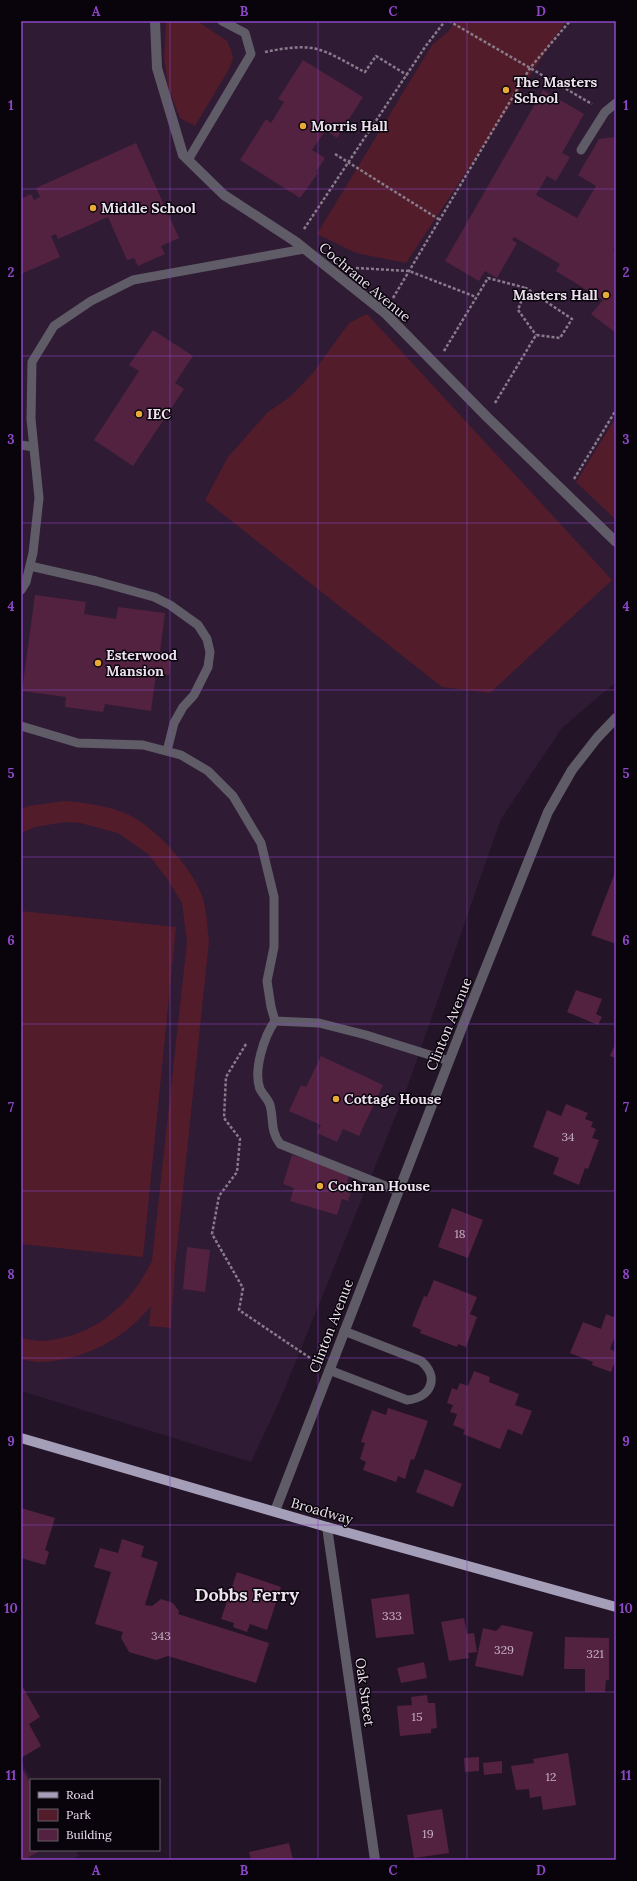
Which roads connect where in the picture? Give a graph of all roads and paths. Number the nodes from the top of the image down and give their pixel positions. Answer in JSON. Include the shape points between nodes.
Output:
{"nodes":[{"id":1,"x":155,"y":21,"type":"edge"},
{"id":2,"x":222,"y":21,"type":"edge"},
{"id":3,"x":445,"y":21,"type":"edge"},
{"id":4,"x":449,"y":21,"type":"edge"},
{"id":5,"x":570,"y":21,"type":"edge"},
{"id":6,"x":252,"y":54,"type":"junction"},
{"id":7,"x":530,"y":68,"type":"junction"},
{"id":8,"x":407,"y":75,"type":"junction"},
{"id":9,"x":616,"y":103,"type":"edge"},
{"id":10,"x":605,"y":112,"type":"junction"},
{"id":11,"x":582,"y":150,"type":"dead end"},
{"id":12,"x":335,"y":154,"type":"dead end"},
{"id":13,"x":188,"y":160,"type":"junction"},
{"id":14,"x":348,"y":162,"type":"junction"},
{"id":15,"x":440,"y":220,"type":"junction"},
{"id":16,"x":296,"y":242,"type":"junction"},
{"id":17,"x":304,"y":250,"type":"junction"},
{"id":18,"x":326,"y":267,"type":"junction"},
{"id":19,"x":410,"y":270,"type":"junction"},
{"id":20,"x":526,"y":288,"type":"junction"},
{"id":21,"x":476,"y":297,"type":"junction"},
{"id":22,"x":385,"y":313,"type":"junction"},
{"id":23,"x":536,"y":335,"type":"junction"},
{"id":24,"x":436,"y":365,"type":"junction"},
{"id":25,"x":616,"y":410,"type":"edge"},
{"id":26,"x":487,"y":417,"type":"junction"},
{"id":27,"x":21,"y":446,"type":"edge"},
{"id":28,"x":34,"y":447,"type":"junction"},
{"id":29,"x":565,"y":495,"type":"junction"},
{"id":30,"x":616,"y":542,"type":"edge"},
{"id":31,"x":30,"y":566,"type":"junction"},
{"id":32,"x":21,"y":590,"type":"edge"},
{"id":33,"x":616,"y":718,"type":"edge"},
{"id":34,"x":21,"y":726,"type":"edge"},
{"id":35,"x":167,"y":751,"type":"junction"},
{"id":36,"x":276,"y":1021,"type":"junction"},
{"id":37,"x":248,"y":1042,"type":"dead end"},
{"id":38,"x":449,"y":1061,"type":"junction"},
{"id":39,"x":398,"y":1191,"type":"junction"},
{"id":40,"x":344,"y":1331,"type":"junction"},
{"id":41,"x":329,"y":1370,"type":"junction"},
{"id":42,"x":21,"y":1438,"type":"edge"},
{"id":43,"x":275,"y":1511,"type":"junction"},
{"id":44,"x":327,"y":1527,"type":"junction"},
{"id":45,"x":616,"y":1607,"type":"edge"},
{"id":46,"x":375,"y":1860,"type":"edge"}],
"edges":[{"from":1,"to":13,"type":"street","name":"Cochrane Avenue","via":[[157,68],[183,155]]},
{"from":2,"to":6,"type":"lane","via":[[245,33]]},
{"from":3,"to":8,"type":"path"},
{"from":4,"to":7,"type":"path"},
{"from":5,"to":7,"type":"path"},
{"from":6,"to":8,"type":"path","via":[[289,48],[312,48],[335,56],[365,72],[376,56]]},
{"from":6,"to":13,"type":"lane"},
{"from":7,"to":10,"type":"path"},
{"from":7,"to":15,"type":"path"},
{"from":8,"to":14,"type":"path"},
{"from":9,"to":10,"type":"lane"},
{"from":10,"to":11,"type":"lane"},
{"from":12,"to":14,"type":"path"},
{"from":13,"to":16,"type":"street","name":"Cochrane Avenue","via":[[224,195]]},
{"from":14,"to":15,"type":"path"},
{"from":14,"to":16,"type":"path"},
{"from":15,"to":19,"type":"path"},
{"from":16,"to":17,"type":"street","name":"Cochrane Avenue"},
{"from":17,"to":18,"type":"street","name":"Cochrane Avenue"},
{"from":17,"to":28,"type":"lane","via":[[133,280],[91,301],[54,326],[32,362],[31,418]]},
{"from":18,"to":19,"type":"path"},
{"from":18,"to":22,"type":"street","name":"Cochrane Avenue"},
{"from":19,"to":21,"type":"path"},
{"from":19,"to":22,"type":"path"},
{"from":20,"to":21,"type":"path","via":[[488,278]]},
{"from":20,"to":23,"type":"path","via":[[518,310]]},
{"from":20,"to":23,"type":"path","via":[[572,319],[560,338]]},
{"from":21,"to":24,"type":"path"},
{"from":22,"to":24,"type":"street","name":"Cochrane Avenue"},
{"from":23,"to":26,"type":"path"},
{"from":24,"to":26,"type":"street","name":"Cochrane Avenue"},
{"from":25,"to":29,"type":"path"},
{"from":26,"to":29,"type":"street","name":"Cochrane Avenue"},
{"from":27,"to":28,"type":"lane"},
{"from":28,"to":31,"type":"lane","via":[[39,498]]},
{"from":29,"to":30,"type":"street","name":"Cochrane Avenue"},
{"from":31,"to":32,"type":"lane"},
{"from":31,"to":35,"type":"lane","via":[[154,597],[198,625],[207,639],[210,652],[208,667],[197,690],[183,707],[174,724]]},
{"from":33,"to":38,"type":"street","name":"Clinton Avenue","via":[[572,770],[548,812]]},
{"from":34,"to":35,"type":"lane","via":[[78,743],[143,745]]},
{"from":35,"to":36,"type":"lane","via":[[181,755],[208,771],[233,796],[261,843],[274,897],[274,947],[267,981]]},
{"from":36,"to":38,"type":"lane","via":[[319,1023]]},
{"from":36,"to":39,"type":"lane","via":[[263,1048],[258,1068],[260,1089],[269,1104],[274,1136],[280,1144]]},
{"from":37,"to":41,"type":"path","via":[[226,1077],[224,1118],[240,1138],[236,1172],[219,1196],[212,1234],[243,1288],[239,1310]]},
{"from":38,"to":39,"type":"street","name":"Clinton Avenue"},
{"from":39,"to":40,"type":"street","name":"Clinton Avenue"},
{"from":40,"to":41,"type":"street","name":"Clinton Avenue"},
{"from":40,"to":41,"type":"lane","via":[[421,1361],[428,1367],[431,1384],[427,1393],[418,1399],[407,1400]]},
{"from":41,"to":43,"type":"street","name":"Clinton Avenue"},
{"from":42,"to":43,"type":"main road","name":"Broadway"},
{"from":43,"to":44,"type":"main road","name":"Broadway"},
{"from":44,"to":45,"type":"main road","name":"Broadway"},
{"from":44,"to":46,"type":"street","name":"Oak Street"}]}
